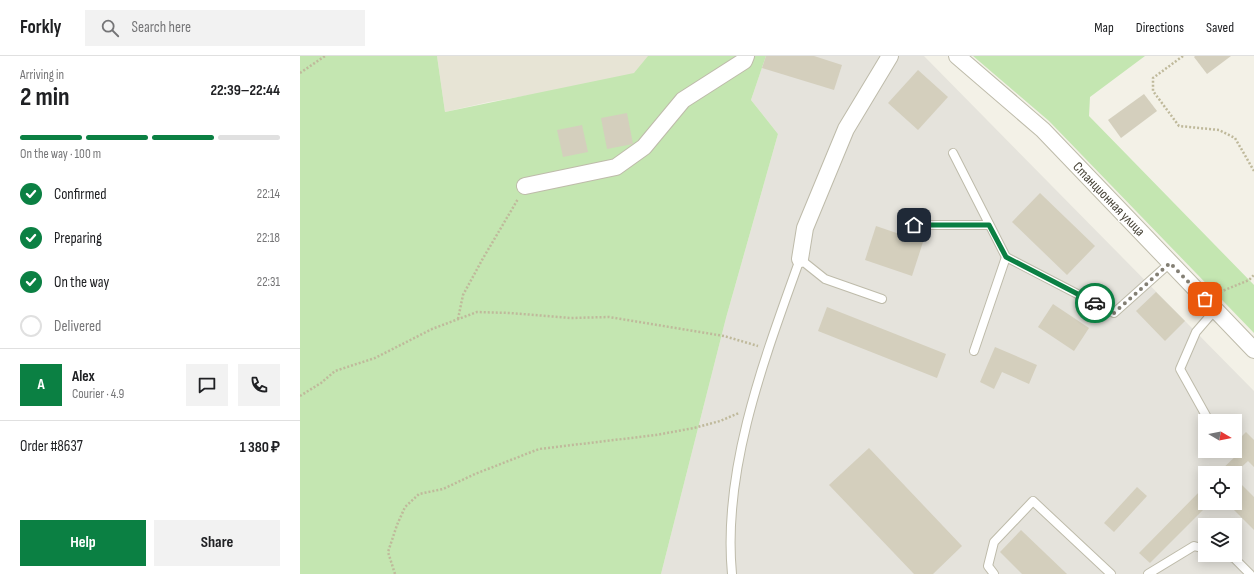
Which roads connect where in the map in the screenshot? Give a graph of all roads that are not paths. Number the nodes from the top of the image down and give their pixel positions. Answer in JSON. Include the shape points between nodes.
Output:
{"nodes":[{"id":1,"x":746,"y":56,"type":"edge"},
{"id":2,"x":890,"y":56,"type":"edge"},
{"id":3,"x":957,"y":56,"type":"edge"},
{"id":4,"x":953,"y":152,"type":"dead end"},
{"id":5,"x":526,"y":186,"type":"road end"},
{"id":6,"x":914,"y":225,"type":"dead end"},
{"id":7,"x":989,"y":225,"type":"junction"},
{"id":8,"x":1006,"y":257,"type":"junction"},
{"id":9,"x":800,"y":259,"type":"junction"},
{"id":10,"x":1170,"y":263,"type":"junction"},
{"id":11,"x":882,"y":299,"type":"dead end"},
{"id":12,"x":1210,"y":304,"type":"junction"},
{"id":13,"x":1254,"y":350,"type":"edge"},
{"id":14,"x":974,"y":351,"type":"dead end"},
{"id":15,"x":1205,"y":414,"type":"edge"},
{"id":16,"x":1198,"y":547,"type":"edge"},
{"id":17,"x":1238,"y":562,"type":"edge"},
{"id":18,"x":732,"y":574,"type":"edge"},
{"id":19,"x":994,"y":574,"type":"edge"},
{"id":20,"x":1111,"y":574,"type":"edge"},
{"id":21,"x":1148,"y":574,"type":"edge"},
{"id":22,"x":1250,"y":574,"type":"edge"}],
"edges":[{"from":1,"to":5,"type":"street","via":[[744,61],[683,100],[644,148],[616,167]]},
{"from":2,"to":9,"type":"street","via":[[846,129],[805,228]]},
{"from":3,"to":10,"type":"street","name":"Станционная улица","via":[[1043,130]]},
{"from":4,"to":7,"type":"lane"},
{"from":6,"to":7,"type":"lane"},
{"from":7,"to":8,"type":"lane"},
{"from":8,"to":10,"type":"lane","via":[[1114,313]]},
{"from":8,"to":14,"type":"lane"},
{"from":9,"to":11,"type":"lane","via":[[825,279]]},
{"from":9,"to":18,"type":"lane","via":[[768,349],[736,476],[730,521]]},
{"from":10,"to":12,"type":"street","name":"Станционная улица"},
{"from":12,"to":13,"type":"street","name":"Станционная улица"},
{"from":12,"to":15,"type":"lane","via":[[1180,369]]},
{"from":16,"to":21,"type":"lane","via":[[1194,546]]},
{"from":17,"to":22,"type":"lane"},
{"from":19,"to":20,"type":"lane","via":[[988,566],[994,542],[1033,501]]}]}
